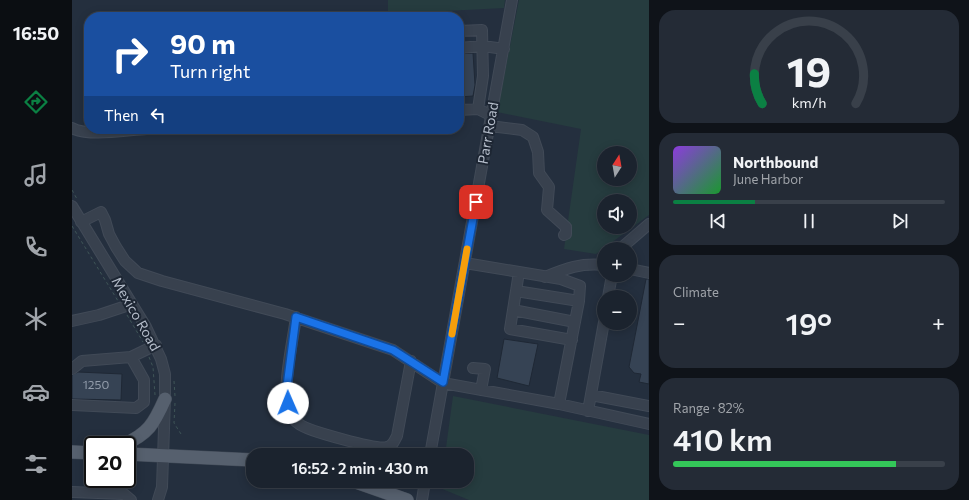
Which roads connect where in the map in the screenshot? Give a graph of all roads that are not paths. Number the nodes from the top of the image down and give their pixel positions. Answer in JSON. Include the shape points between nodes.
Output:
{"nodes":[{"id":1,"x":512,"y":0,"type":"edge"},
{"id":2,"x":464,"y":31,"type":"edge"},
{"id":3,"x":483,"y":46,"type":"junction"},
{"id":4,"x":464,"y":48,"type":"edge"},
{"id":5,"x":504,"y":49,"type":"junction"},
{"id":6,"x":478,"y":109,"type":"junction"},
{"id":7,"x":464,"y":110,"type":"edge"},
{"id":8,"x":491,"y":121,"type":"junction"},
{"id":9,"x":72,"y":128,"type":"edge"},
{"id":10,"x":84,"y":131,"type":"edge"},
{"id":11,"x":72,"y":206,"type":"edge"},
{"id":12,"x":77,"y":224,"type":"edge"},
{"id":13,"x":649,"y":224,"type":"edge"},
{"id":14,"x":564,"y":235,"type":"dead end"},
{"id":15,"x":628,"y":242,"type":"edge"},
{"id":16,"x":465,"y":263,"type":"junction"},
{"id":17,"x":597,"y":264,"type":"edge"},
{"id":18,"x":637,"y":270,"type":"edge"},
{"id":19,"x":519,"y":272,"type":"junction"},
{"id":20,"x":649,"y":273,"type":"edge"},
{"id":21,"x":545,"y":276,"type":"junction"},
{"id":22,"x":516,"y":291,"type":"junction"},
{"id":23,"x":579,"y":301,"type":"junction"},
{"id":24,"x":132,"y":304,"type":"junction"},
{"id":25,"x":513,"y":310,"type":"junction"},
{"id":26,"x":296,"y":317,"type":"junction"},
{"id":27,"x":72,"y":321,"type":"edge"},
{"id":28,"x":576,"y":322,"type":"junction"},
{"id":29,"x":603,"y":330,"type":"edge"},
{"id":30,"x":572,"y":340,"type":"junction"},
{"id":31,"x":156,"y":345,"type":"junction"},
{"id":32,"x":131,"y":357,"type":"junction"},
{"id":33,"x":411,"y":361,"type":"junction"},
{"id":34,"x":473,"y":368,"type":"dead end"},
{"id":35,"x":72,"y":369,"type":"edge"},
{"id":36,"x":443,"y":382,"type":"junction"},
{"id":37,"x":481,"y":390,"type":"junction"},
{"id":38,"x":591,"y":395,"type":"junction"},
{"id":39,"x":160,"y":400,"type":"junction"},
{"id":40,"x":559,"y":404,"type":"junction"},
{"id":41,"x":72,"y":406,"type":"edge"},
{"id":42,"x":649,"y":406,"type":"edge"},
{"id":43,"x":588,"y":411,"type":"junction"},
{"id":44,"x":649,"y":424,"type":"edge"},
{"id":45,"x":136,"y":438,"type":"edge"},
{"id":46,"x":431,"y":448,"type":"edge"},
{"id":47,"x":72,"y":452,"type":"edge"},
{"id":48,"x":84,"y":453,"type":"edge"},
{"id":49,"x":136,"y":454,"type":"edge"},
{"id":50,"x":163,"y":456,"type":"junction"},
{"id":51,"x":246,"y":460,"type":"edge"},
{"id":52,"x":373,"y":488,"type":"edge"},
{"id":53,"x":424,"y":488,"type":"edge"},
{"id":54,"x":72,"y":492,"type":"edge"},
{"id":55,"x":131,"y":500,"type":"edge"},
{"id":56,"x":158,"y":500,"type":"edge"},
{"id":57,"x":407,"y":500,"type":"edge"},
{"id":58,"x":422,"y":500,"type":"edge"}],
"edges":[{"from":1,"to":5,"type":"street","name":"Parr Road"},
{"from":2,"to":3,"type":"street","via":[[482,30]]},
{"from":3,"to":4,"type":"street"},
{"from":3,"to":5,"type":"street"},
{"from":3,"to":6,"type":"street","via":[[483,76]]},
{"from":5,"to":8,"type":"street","name":"Parr Road"},
{"from":6,"to":7,"type":"street"},
{"from":6,"to":8,"type":"street"},
{"from":8,"to":14,"type":"street","via":[[522,130],[533,137],[538,152],[539,173],[548,185],[547,210],[566,227]]},
{"from":8,"to":16,"type":"street","name":"Parr Road"},
{"from":9,"to":10,"type":"street"},
{"from":11,"to":12,"type":"street","name":"Mexico Road"},
{"from":12,"to":24,"type":"street","name":"Mexico Road"},
{"from":12,"to":26,"type":"street","via":[[101,212],[116,247],[125,261],[138,273],[162,282]]},
{"from":13,"to":15,"type":"street"},
{"from":16,"to":19,"type":"street"},
{"from":16,"to":36,"type":"street","name":"Parr Road"},
{"from":17,"to":21,"type":"street","via":[[573,266]]},
{"from":18,"to":20,"type":"street"},
{"from":19,"to":21,"type":"street"},
{"from":19,"to":22,"type":"street"},
{"from":21,"to":23,"type":"street","via":[[580,286]]},
{"from":22,"to":23,"type":"street"},
{"from":22,"to":25,"type":"street"},
{"from":23,"to":28,"type":"street"},
{"from":24,"to":27,"type":"street","via":[[99,316]]},
{"from":24,"to":31,"type":"street","name":"Mexico Road"},
{"from":25,"to":28,"type":"street"},
{"from":25,"to":30,"type":"street","via":[[510,329]]},
{"from":26,"to":33,"type":"street","via":[[393,350]]},
{"from":26,"to":33,"type":"street","via":[[286,394],[289,413],[298,424],[376,448],[386,448],[397,436]]},
{"from":28,"to":30,"type":"street"},
{"from":29,"to":38,"type":"street"},
{"from":30,"to":40,"type":"street"},
{"from":31,"to":32,"type":"street"},
{"from":31,"to":39,"type":"street","name":"Mexico Road","via":[[165,374]]},
{"from":32,"to":35,"type":"street","via":[[82,361]]},
{"from":32,"to":41,"type":"street","via":[[144,380],[144,402],[136,408]]},
{"from":33,"to":36,"type":"street"},
{"from":34,"to":37,"type":"street","via":[[485,369]]},
{"from":36,"to":37,"type":"street"},
{"from":36,"to":46,"type":"street","name":"Parr Road"},
{"from":37,"to":40,"type":"street"},
{"from":38,"to":42,"type":"street"},
{"from":38,"to":43,"type":"street"},
{"from":39,"to":45,"type":"main road","via":[[151,427]]},
{"from":39,"to":50,"type":"street","name":"Mexico Road"},
{"from":40,"to":43,"type":"street"},
{"from":43,"to":44,"type":"street"},
{"from":47,"to":48,"type":"main road"},
{"from":49,"to":50,"type":"main road"},
{"from":50,"to":51,"type":"main road"},
{"from":50,"to":56,"type":"street","name":"Mexico Road","via":[[162,487]]},
{"from":52,"to":57,"type":"main road"},
{"from":53,"to":58,"type":"street"},
{"from":54,"to":55,"type":"street","via":[[124,494]]}]}
